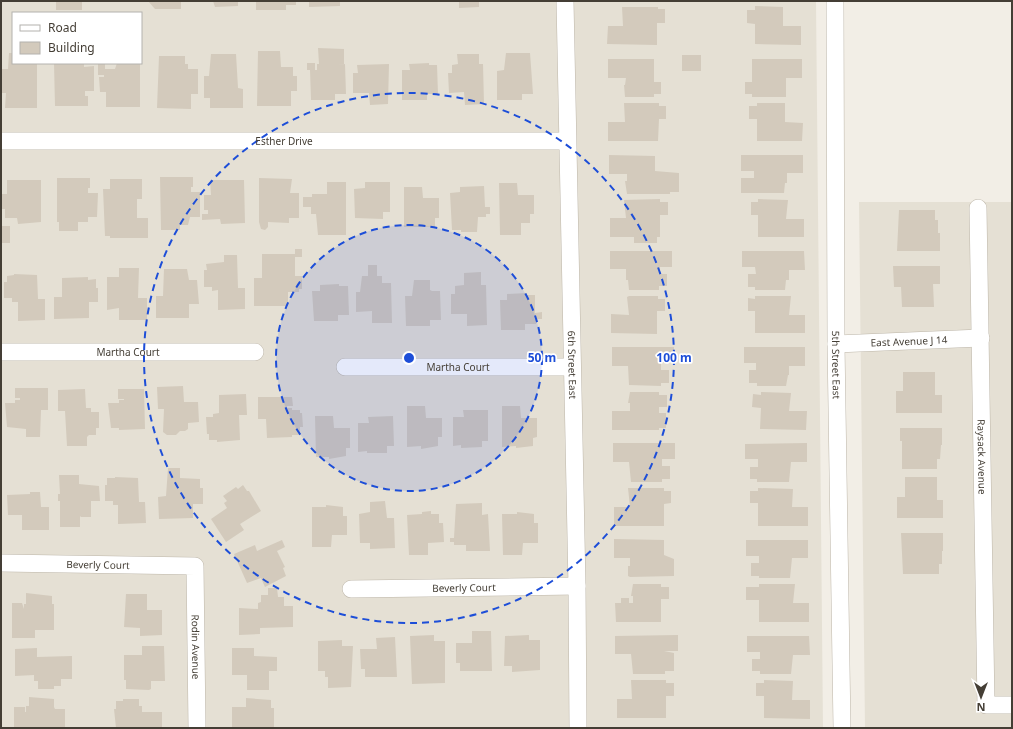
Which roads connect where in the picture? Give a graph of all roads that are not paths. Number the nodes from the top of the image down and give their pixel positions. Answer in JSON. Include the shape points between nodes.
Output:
{"nodes":[{"id":1,"x":565,"y":1,"type":"edge"},
{"id":2,"x":835,"y":1,"type":"edge"},
{"id":3,"x":1,"y":141,"type":"edge"},
{"id":4,"x":567,"y":141,"type":"junction"},
{"id":5,"x":978,"y":208,"type":"dead end"},
{"id":6,"x":981,"y":338,"type":"junction"},
{"id":7,"x":836,"y":344,"type":"junction"},
{"id":8,"x":1,"y":352,"type":"edge"},
{"id":9,"x":255,"y":352,"type":"dead end"},
{"id":10,"x":345,"y":367,"type":"dead end"},
{"id":11,"x":572,"y":367,"type":"junction"},
{"id":12,"x":1,"y":563,"type":"edge"},
{"id":13,"x":194,"y":566,"type":"joint"},
{"id":14,"x":577,"y":586,"type":"junction"},
{"id":15,"x":351,"y":589,"type":"dead end"},
{"id":16,"x":1012,"y":705,"type":"edge"},
{"id":17,"x":197,"y":728,"type":"edge"},
{"id":18,"x":578,"y":728,"type":"edge"},
{"id":19,"x":842,"y":728,"type":"edge"}],
"edges":[{"from":1,"to":4,"type":"street","name":"6th Street East"},
{"from":2,"to":7,"type":"street","name":"5th Street East"},
{"from":3,"to":4,"type":"street","name":"Esther Drive"},
{"from":4,"to":11,"type":"street","name":"6th Street East"},
{"from":5,"to":6,"type":"street","name":"Raysack Avenue"},
{"from":6,"to":7,"type":"street","name":"East Avenue J 14"},
{"from":6,"to":16,"type":"street","name":"Raysack Avenue","via":[[986,705]]},
{"from":7,"to":19,"type":"street","name":"5th Street East"},
{"from":8,"to":9,"type":"street","name":"Martha Court"},
{"from":10,"to":11,"type":"street","name":"Martha Court"},
{"from":11,"to":14,"type":"street","name":"6th Street East"},
{"from":12,"to":13,"type":"street","name":"Beverly Court"},
{"from":13,"to":17,"type":"street","name":"Rodin Avenue"},
{"from":14,"to":15,"type":"street","name":"Beverly Court"},
{"from":14,"to":18,"type":"street","name":"6th Street East"}]}
